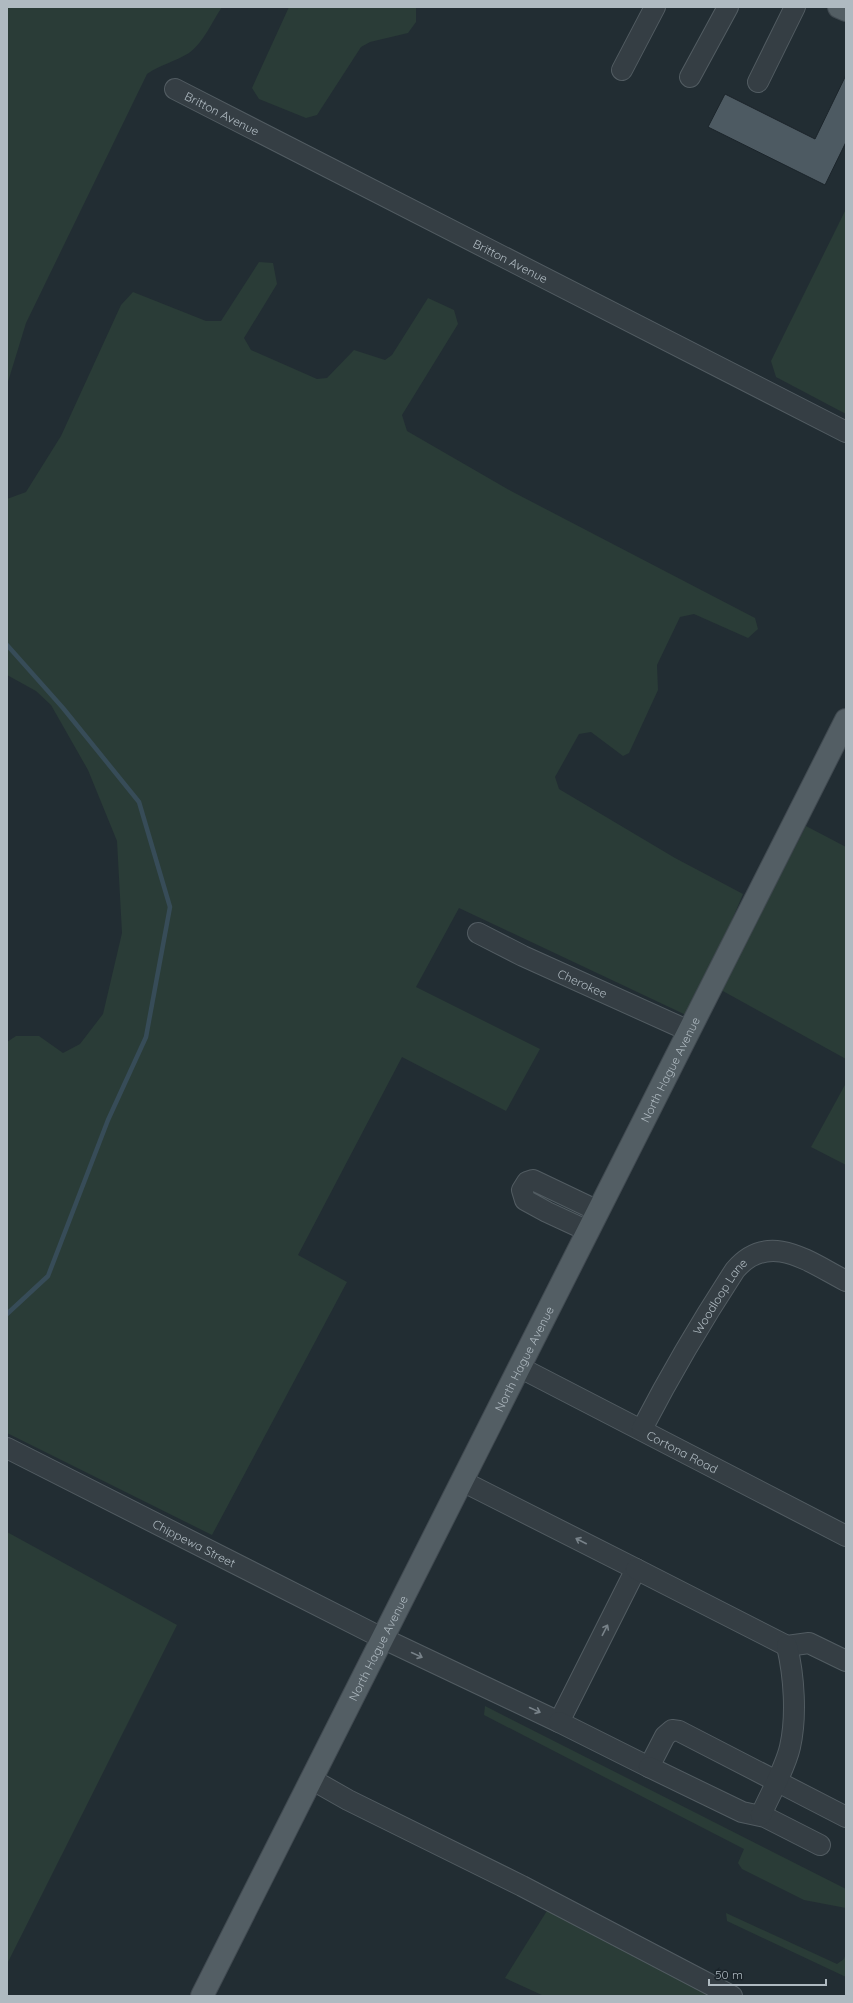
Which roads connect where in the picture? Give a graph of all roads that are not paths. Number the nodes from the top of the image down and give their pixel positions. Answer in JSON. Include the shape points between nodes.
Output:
{"nodes":[{"id":1,"x":655,"y":7,"type":"edge"},
{"id":2,"x":728,"y":7,"type":"edge"},
{"id":3,"x":795,"y":7,"type":"edge"},
{"id":4,"x":839,"y":7,"type":"edge"},
{"id":5,"x":846,"y":10,"type":"edge"},
{"id":6,"x":622,"y":70,"type":"dead end"},
{"id":7,"x":690,"y":77,"type":"dead end"},
{"id":8,"x":758,"y":82,"type":"dead end"},
{"id":9,"x":175,"y":89,"type":"dead end"},
{"id":10,"x":846,"y":432,"type":"edge"},
{"id":11,"x":846,"y":720,"type":"edge"},
{"id":12,"x":478,"y":933,"type":"dead end"},
{"id":13,"x":689,"y":1031,"type":"junction"},
{"id":14,"x":598,"y":1211,"type":"junction"},
{"id":15,"x":588,"y":1231,"type":"junction"},
{"id":16,"x":846,"y":1281,"type":"edge"},
{"id":17,"x":519,"y":1367,"type":"junction"},
{"id":18,"x":642,"y":1429,"type":"junction"},
{"id":19,"x":7,"y":1448,"type":"edge"},
{"id":20,"x":462,"y":1481,"type":"junction"},
{"id":21,"x":846,"y":1536,"type":"edge"},
{"id":22,"x":636,"y":1569,"type":"junction"},
{"id":23,"x":382,"y":1638,"type":"junction"},
{"id":24,"x":787,"y":1646,"type":"junction"},
{"id":25,"x":846,"y":1661,"type":"edge"},
{"id":26,"x":559,"y":1722,"type":"junction"},
{"id":27,"x":649,"y":1767,"type":"junction"},
{"id":28,"x":311,"y":1779,"type":"junction"},
{"id":29,"x":777,"y":1781,"type":"junction"},
{"id":30,"x":761,"y":1815,"type":"junction"},
{"id":31,"x":846,"y":1817,"type":"edge"},
{"id":32,"x":820,"y":1845,"type":"dead end"},
{"id":33,"x":202,"y":1996,"type":"edge"},
{"id":34,"x":732,"y":1996,"type":"edge"}],
"edges":[{"from":1,"to":6,"type":"street"},
{"from":2,"to":7,"type":"street"},
{"from":3,"to":8,"type":"street"},
{"from":4,"to":5,"type":"main road"},
{"from":9,"to":10,"type":"street","name":"Britton Avenue"},
{"from":11,"to":13,"type":"main road","name":"North Hague Avenue"},
{"from":12,"to":13,"type":"street","name":"Cherokee"},
{"from":13,"to":14,"type":"main road","name":"North Hague Avenue"},
{"from":14,"to":15,"type":"main road","name":"North Hague Avenue"},
{"from":14,"to":15,"type":"street","via":[[533,1180],[527,1182],[522,1190],[525,1200]]},
{"from":15,"to":17,"type":"main road","name":"North Hague Avenue"},
{"from":16,"to":18,"type":"street","name":"Woodloop Lane","via":[[796,1256],[782,1252],[757,1252],[743,1260],[734,1270],[668,1378]]},
{"from":17,"to":18,"type":"street","name":"Cortona Road"},
{"from":17,"to":20,"type":"main road","name":"North Hague Avenue"},
{"from":18,"to":21,"type":"street","name":"Cortona Road"},
{"from":19,"to":23,"type":"street","name":"Chippewa Street"},
{"from":22,"to":20,"type":"street","one_way":true},
{"from":20,"to":23,"type":"main road","name":"North Hague Avenue"},
{"from":22,"to":24,"type":"street"},
{"from":26,"to":22,"type":"street","one_way":true},
{"from":23,"to":26,"type":"street","name":"Chippewa Street","one_way":true},
{"from":23,"to":28,"type":"main road","name":"North Hague Avenue"},
{"from":24,"to":25,"type":"street","via":[[809,1643]]},
{"from":24,"to":29,"type":"street","via":[[791,1660],[793,1708],[790,1747]]},
{"from":26,"to":27,"type":"street","name":"Chippewa Street"},
{"from":27,"to":29,"type":"street","via":[[672,1730],[679,1731]]},
{"from":27,"to":30,"type":"street","name":"Chippewa Street","via":[[742,1812]]},
{"from":28,"to":33,"type":"main road","name":"North Hague Avenue"},
{"from":28,"to":34,"type":"street"},
{"from":29,"to":30,"type":"street"},
{"from":29,"to":31,"type":"street"},
{"from":30,"to":32,"type":"street","name":"Chippewa Street"}]}
